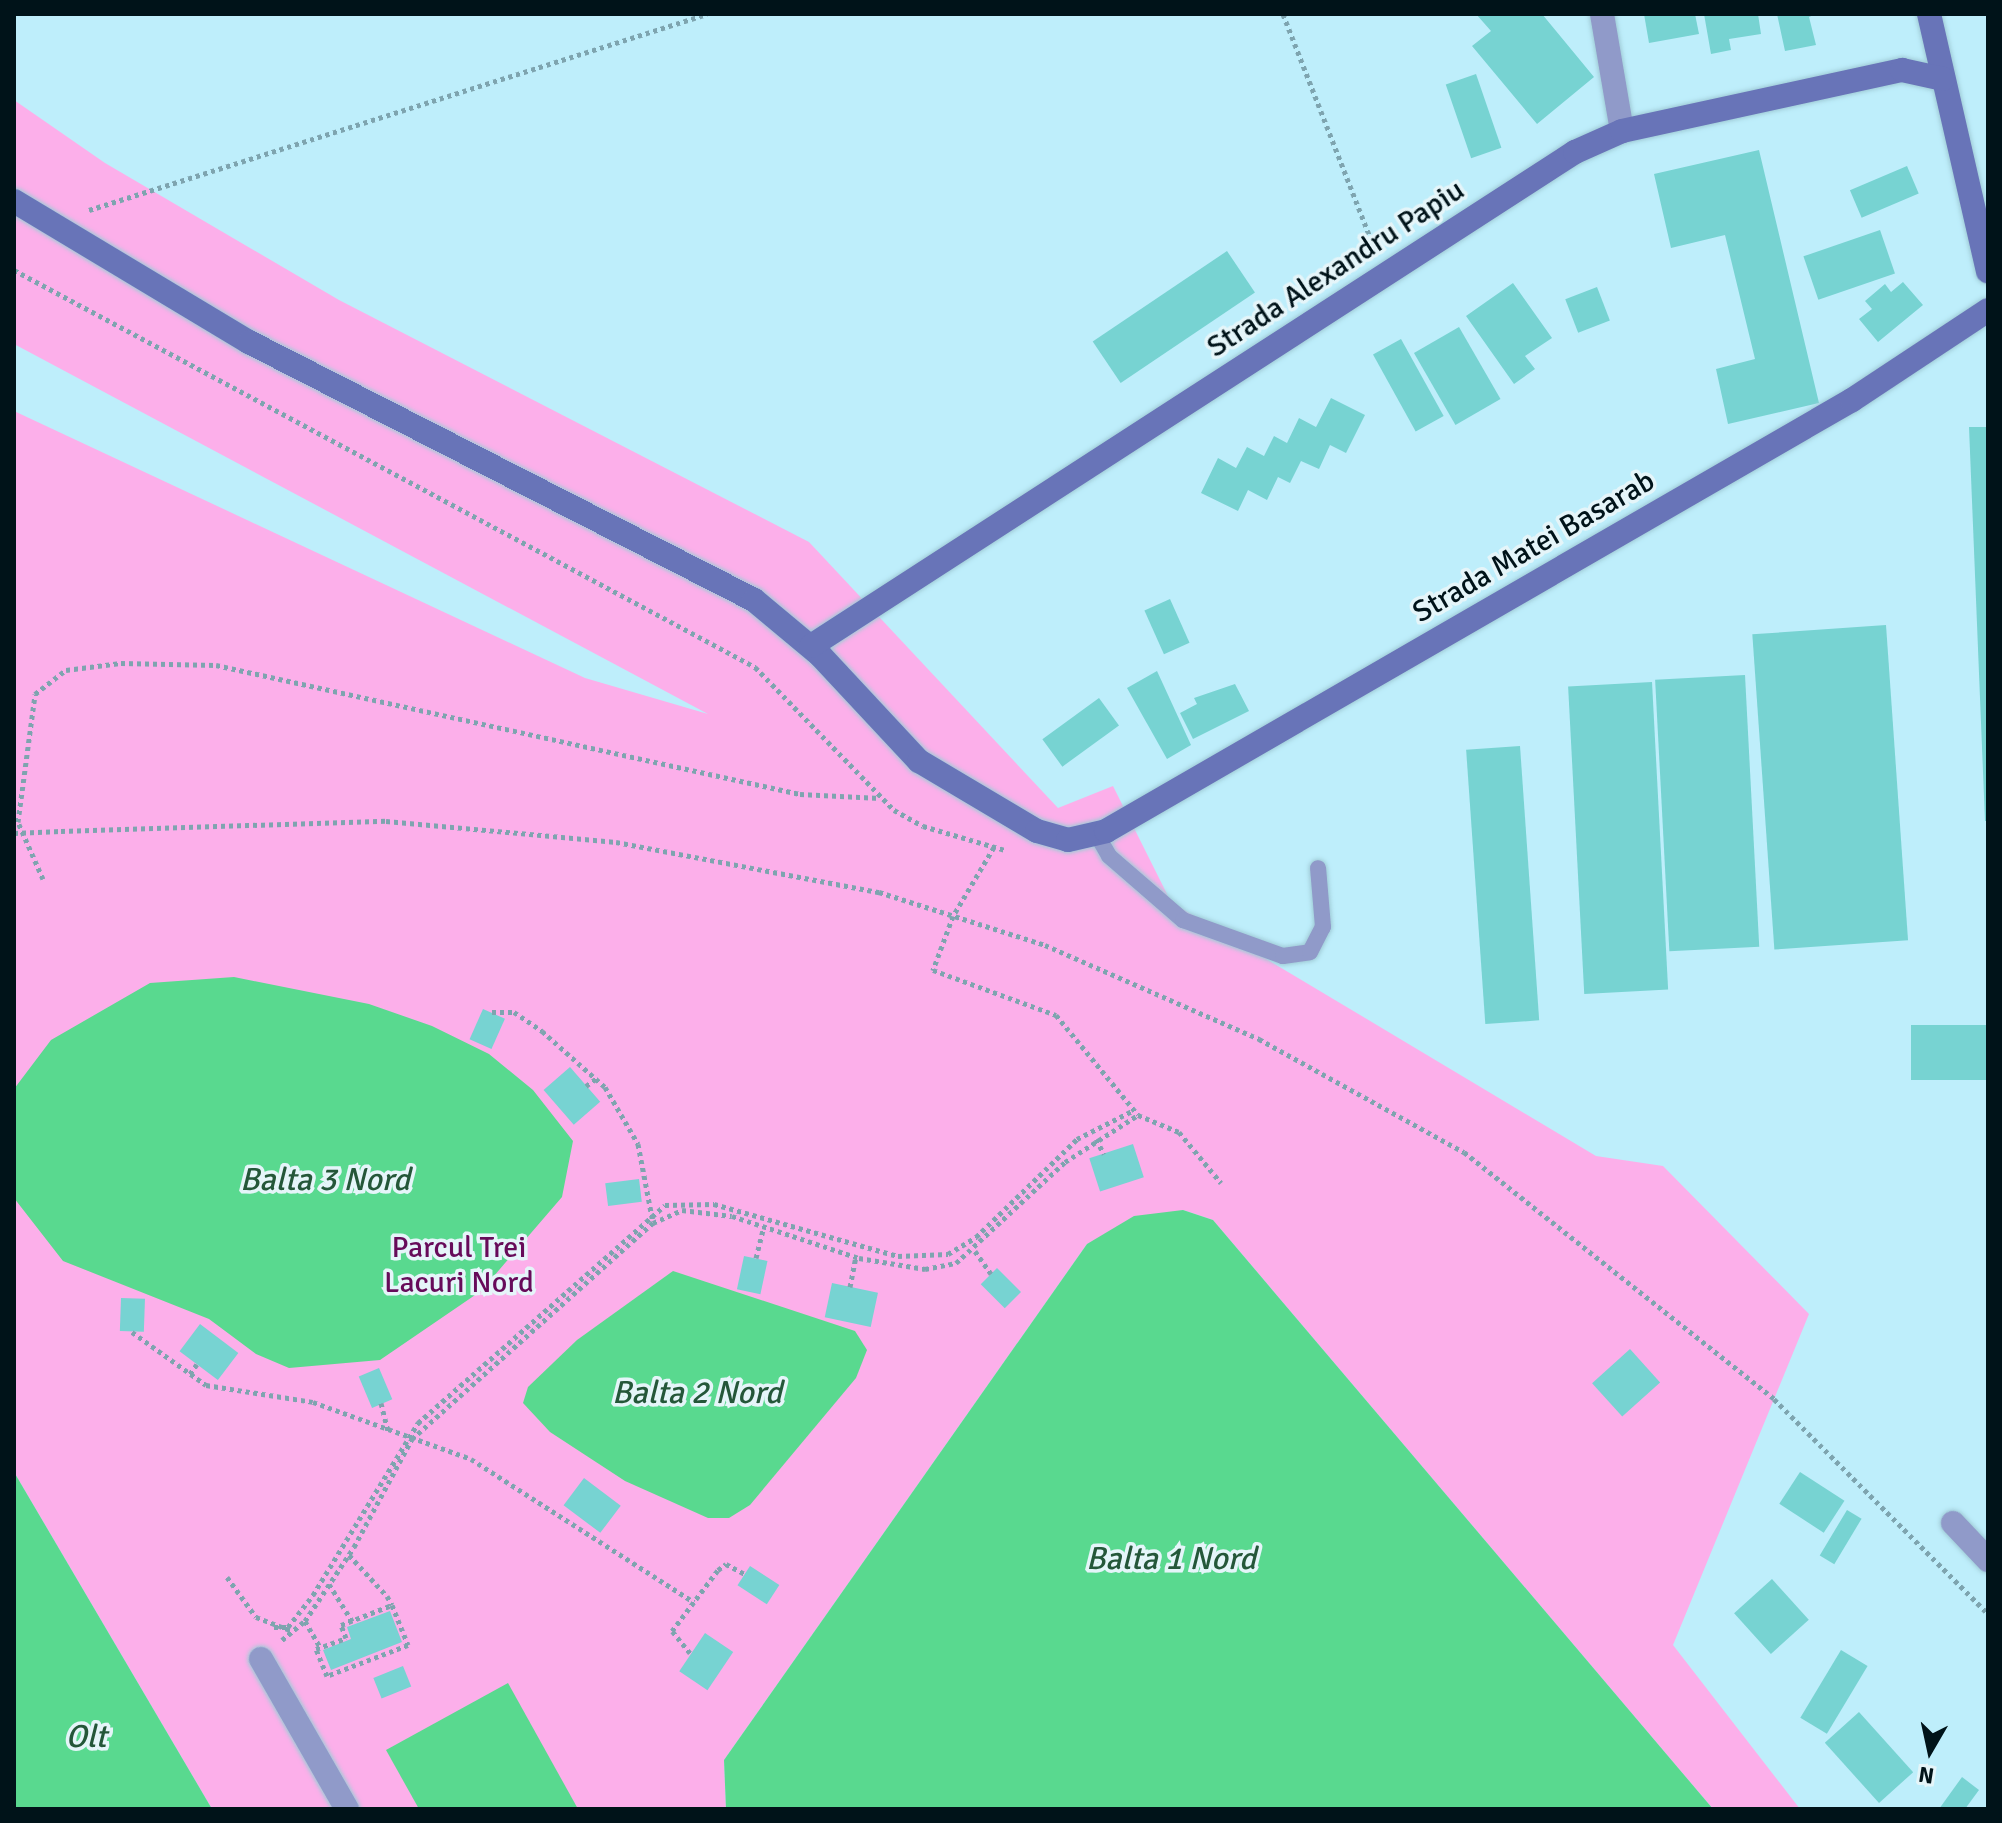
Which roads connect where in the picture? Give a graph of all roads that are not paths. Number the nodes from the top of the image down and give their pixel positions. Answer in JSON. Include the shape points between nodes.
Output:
{"nodes":[{"id":1,"x":1602,"y":14,"type":"edge"},
{"id":2,"x":1929,"y":14,"type":"edge"},
{"id":3,"x":1943,"y":79,"type":"junction"},
{"id":4,"x":1622,"y":131,"type":"junction"},
{"id":5,"x":14,"y":201,"type":"edge"},
{"id":6,"x":1988,"y":271,"type":"edge"},
{"id":7,"x":1988,"y":310,"type":"edge"},
{"id":8,"x":811,"y":646,"type":"junction"},
{"id":9,"x":1102,"y":833,"type":"junction"},
{"id":10,"x":1318,"y":868,"type":"dead end"},
{"id":11,"x":1953,"y":1523,"type":"dead end"},
{"id":12,"x":1988,"y":1560,"type":"edge"},
{"id":13,"x":261,"y":1659,"type":"road end"},
{"id":14,"x":347,"y":1809,"type":"edge"}],
"edges":[{"from":1,"to":4,"type":"street"},
{"from":2,"to":3,"type":"main road"},
{"from":3,"to":4,"type":"main road","name":"Strada Alexandru Papiu","via":[[1902,70]]},
{"from":3,"to":6,"type":"main road"},
{"from":4,"to":8,"type":"main road","name":"Strada Alexandru Papiu","via":[[1575,152]]},
{"from":5,"to":8,"type":"main road","via":[[249,342],[754,600]]},
{"from":7,"to":9,"type":"main road","name":"Strada Matei Basarab","via":[[1852,400]]},
{"from":8,"to":9,"type":"main road","via":[[883,729],[950,783],[1037,831],[1068,840]]},
{"from":9,"to":10,"type":"lane","via":[[1118,865],[1183,920],[1283,956],[1310,952],[1323,927]]},
{"from":11,"to":12,"type":"street"},
{"from":13,"to":14,"type":"street"}]}
